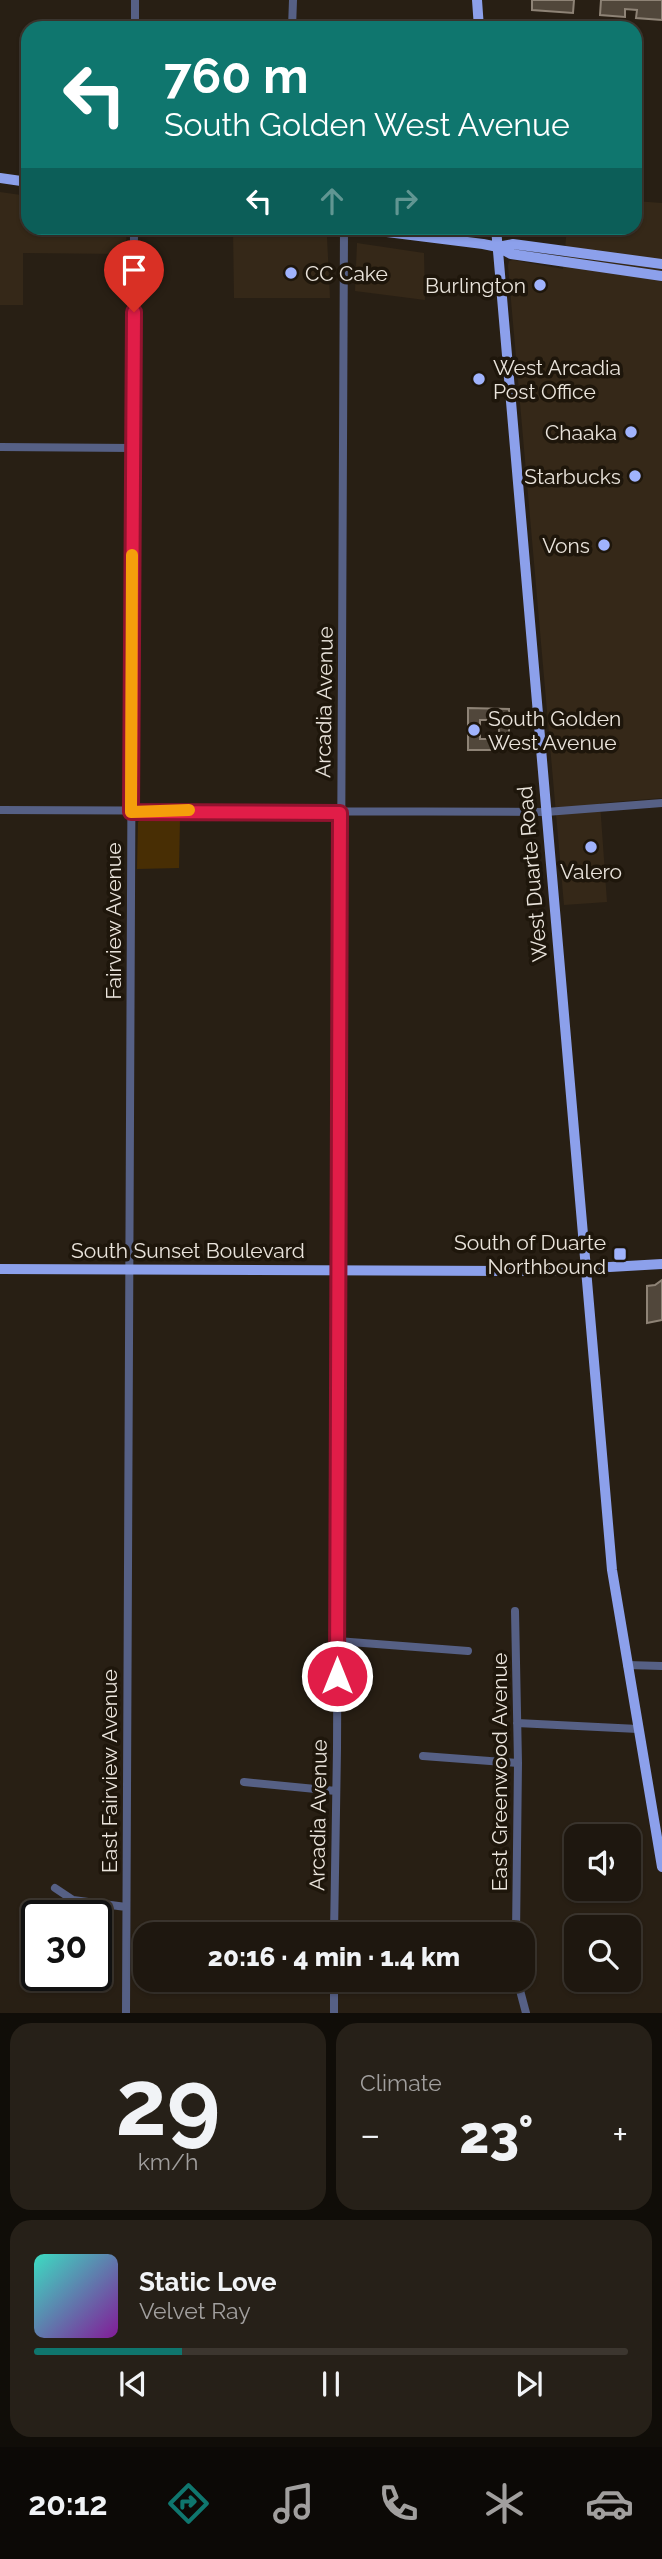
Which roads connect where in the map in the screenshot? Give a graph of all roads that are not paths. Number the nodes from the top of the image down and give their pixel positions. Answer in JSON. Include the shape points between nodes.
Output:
{"nodes":[{"id":1,"x":135,"y":0,"type":"edge"},
{"id":2,"x":293,"y":0,"type":"edge"},
{"id":3,"x":477,"y":0,"type":"edge"},
{"id":4,"x":135,"y":21,"type":"edge"},
{"id":5,"x":292,"y":21,"type":"edge"},
{"id":6,"x":478,"y":21,"type":"edge"},
{"id":7,"x":0,"y":178,"type":"edge"},
{"id":8,"x":21,"y":181,"type":"edge"},
{"id":9,"x":134,"y":235,"type":"edge"},
{"id":10,"x":344,"y":235,"type":"edge"},
{"id":11,"x":408,"y":235,"type":"edge"},
{"id":12,"x":497,"y":235,"type":"edge"},
{"id":13,"x":498,"y":247,"type":"junction"},
{"id":14,"x":662,"y":264,"type":"edge"},
{"id":15,"x":662,"y":276,"type":"edge"},
{"id":16,"x":0,"y":447,"type":"edge"},
{"id":17,"x":133,"y":448,"type":"junction"},
{"id":18,"x":662,"y":803,"type":"edge"},
{"id":19,"x":0,"y":810,"type":"edge"},
{"id":20,"x":131,"y":812,"type":"junction"},
{"id":21,"x":546,"y":812,"type":"junction"},
{"id":22,"x":340,"y":813,"type":"junction"},
{"id":23,"x":662,"y":1264,"type":"edge"},
{"id":24,"x":0,"y":1269,"type":"edge"},
{"id":25,"x":338,"y":1270,"type":"junction"},
{"id":26,"x":586,"y":1270,"type":"junction"},
{"id":27,"x":129,"y":1271,"type":"junction"},
{"id":28,"x":128,"y":1530,"type":"joint"},
{"id":29,"x":515,"y":1611,"type":"dead end"},
{"id":30,"x":337,"y":1640,"type":"junction"},
{"id":31,"x":468,"y":1651,"type":"dead end"},
{"id":32,"x":627,"y":1665,"type":"junction"},
{"id":33,"x":662,"y":1666,"type":"edge"},
{"id":34,"x":517,"y":1723,"type":"junction"},
{"id":35,"x":638,"y":1729,"type":"junction"},
{"id":36,"x":423,"y":1756,"type":"dead end"},
{"id":37,"x":518,"y":1763,"type":"junction"},
{"id":38,"x":244,"y":1782,"type":"dead end"},
{"id":39,"x":336,"y":1791,"type":"junction"},
{"id":40,"x":662,"y":1867,"type":"edge"},
{"id":41,"x":55,"y":1888,"type":"dead end"},
{"id":42,"x":126,"y":1907,"type":"junction"},
{"id":43,"x":334,"y":1922,"type":"edge"},
{"id":44,"x":516,"y":1922,"type":"edge"},
{"id":45,"x":334,"y":1992,"type":"edge"},
{"id":46,"x":520,"y":1992,"type":"edge"},
{"id":47,"x":126,"y":2013,"type":"edge"},
{"id":48,"x":334,"y":2013,"type":"edge"},
{"id":49,"x":526,"y":2013,"type":"edge"}],
"edges":[{"from":1,"to":4,"type":"street"},
{"from":2,"to":5,"type":"street"},
{"from":3,"to":6,"type":"main road"},
{"from":7,"to":8,"type":"main road"},
{"from":9,"to":17,"type":"street","name":"Fairview Avenue"},
{"from":10,"to":22,"type":"street","name":"Arcadia Avenue"},
{"from":11,"to":13,"type":"main road"},
{"from":12,"to":13,"type":"main road","name":"West Duarte Road"},
{"from":13,"to":14,"type":"main road","via":[[513,244]]},
{"from":13,"to":15,"type":"main road","via":[[511,254]]},
{"from":13,"to":21,"type":"main road","name":"West Duarte Road"},
{"from":16,"to":17,"type":"street"},
{"from":17,"to":20,"type":"street","name":"Fairview Avenue"},
{"from":18,"to":21,"type":"street"},
{"from":19,"to":20,"type":"street"},
{"from":20,"to":22,"type":"street"},
{"from":20,"to":27,"type":"street","name":"Fairview Avenue"},
{"from":21,"to":22,"type":"street"},
{"from":21,"to":26,"type":"main road","name":"West Duarte Road"},
{"from":22,"to":25,"type":"street","name":"Arcadia Avenue"},
{"from":23,"to":26,"type":"main road","name":"South Sunset Boulevard"},
{"from":24,"to":27,"type":"main road","name":"South Sunset Boulevard"},
{"from":25,"to":26,"type":"main road","name":"South Sunset Boulevard"},
{"from":25,"to":27,"type":"main road","name":"South Sunset Boulevard"},
{"from":25,"to":30,"type":"street","name":"Arcadia Avenue"},
{"from":26,"to":32,"type":"main road","name":"West Duarte Road","via":[[607,1518]]},
{"from":27,"to":28,"type":"street","name":"Fairview Avenue"},
{"from":28,"to":42,"type":"street","name":"East Fairview Avenue"},
{"from":29,"to":34,"type":"street","name":"East Greenwood Avenue"},
{"from":30,"to":31,"type":"street"},
{"from":30,"to":39,"type":"street","name":"Arcadia Avenue"},
{"from":32,"to":33,"type":"street"},
{"from":32,"to":35,"type":"main road","name":"West Duarte Road"},
{"from":34,"to":35,"type":"street"},
{"from":34,"to":37,"type":"street","name":"East Greenwood Avenue"},
{"from":35,"to":40,"type":"main road","name":"West Duarte Road"},
{"from":36,"to":37,"type":"street"},
{"from":37,"to":44,"type":"street","name":"East Greenwood Avenue"},
{"from":38,"to":39,"type":"street"},
{"from":39,"to":43,"type":"street","name":"Arcadia Avenue"},
{"from":41,"to":42,"type":"street","via":[[73,1900]]},
{"from":42,"to":47,"type":"street","name":"East Fairview Avenue"},
{"from":45,"to":48,"type":"street"},
{"from":46,"to":49,"type":"street"}]}
